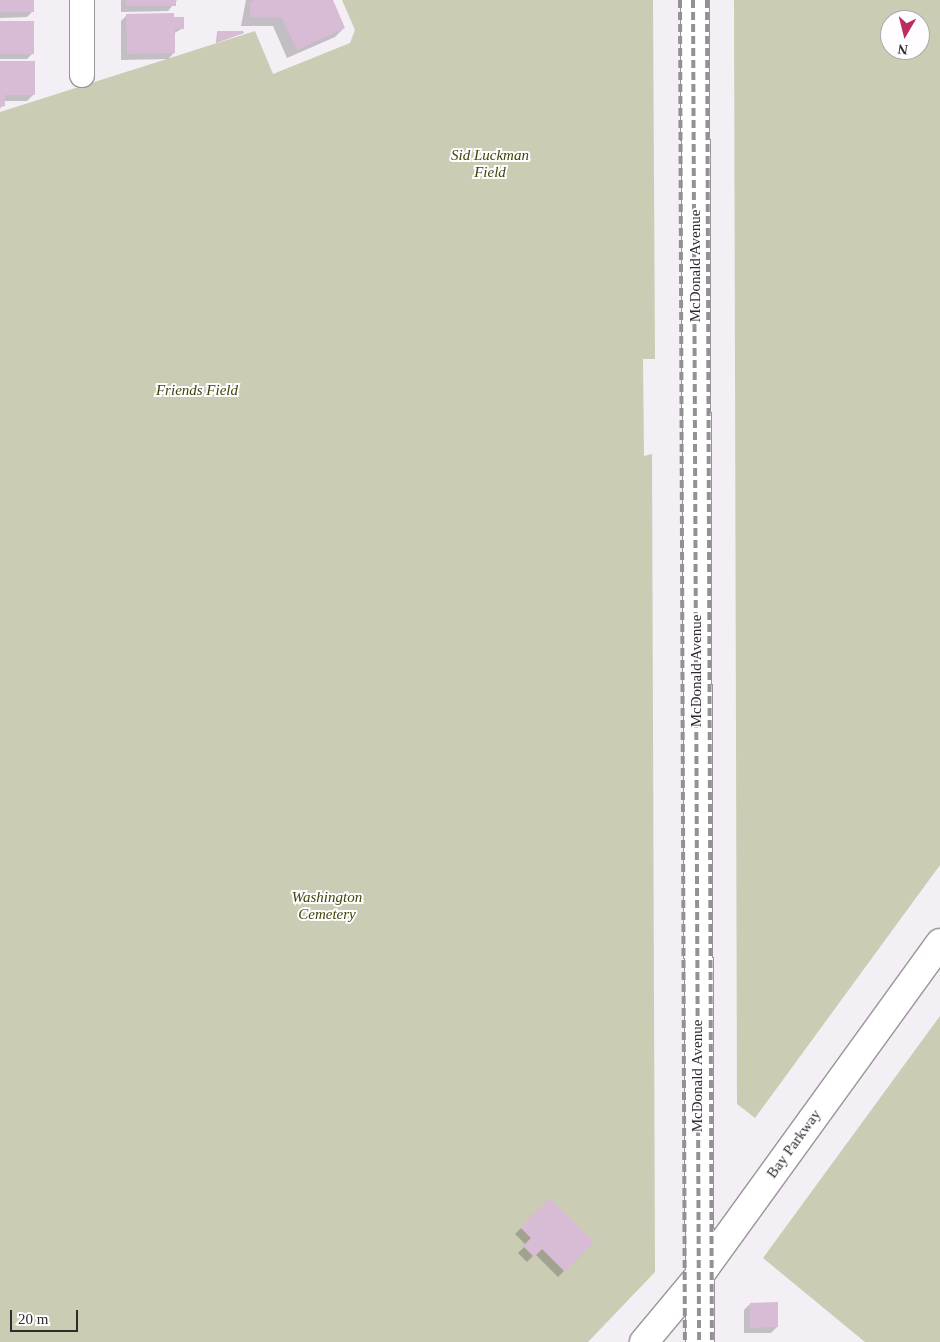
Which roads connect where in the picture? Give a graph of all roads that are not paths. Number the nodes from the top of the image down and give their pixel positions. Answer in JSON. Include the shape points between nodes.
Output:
{"nodes":[{"id":1,"x":82,"y":0,"type":"edge"},
{"id":2,"x":695,"y":0,"type":"edge"},
{"id":3,"x":82,"y":75,"type":"dead end"},
{"id":4,"x":940,"y":943,"type":"edge"},
{"id":5,"x":698,"y":1276,"type":"junction"},
{"id":6,"x":644,"y":1342,"type":"edge"},
{"id":7,"x":700,"y":1342,"type":"edge"}],
"edges":[{"from":1,"to":3,"type":"street"},
{"from":2,"to":5,"type":"main road","name":"McDonald Avenue"},
{"from":4,"to":5,"type":"main road","name":"Bay Parkway"},
{"from":5,"to":6,"type":"main road","name":"Bay Parkway"},
{"from":5,"to":7,"type":"main road","name":"McDonald Avenue"}]}
